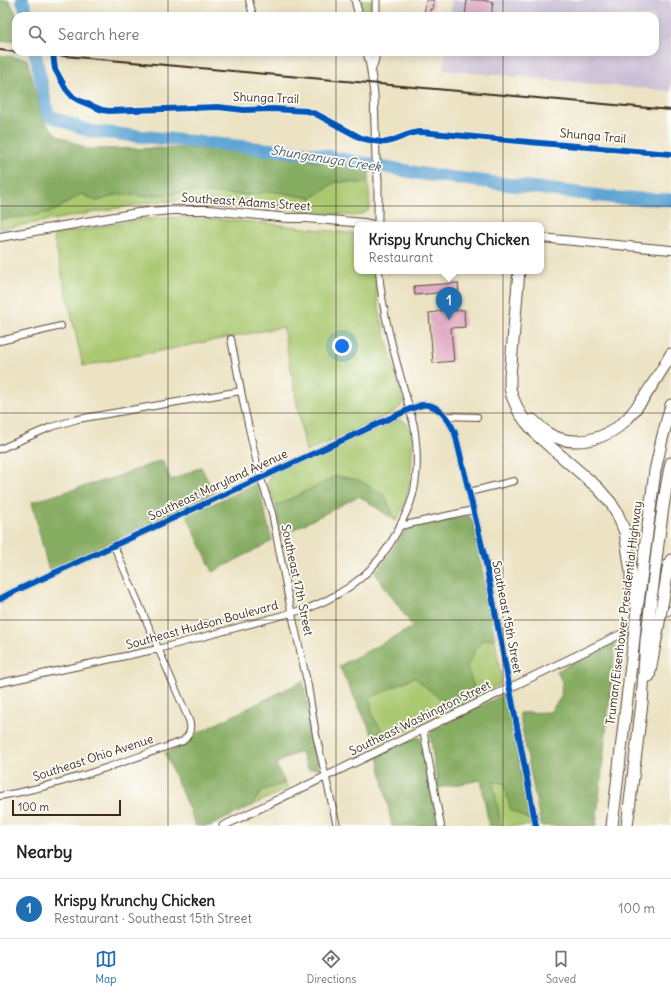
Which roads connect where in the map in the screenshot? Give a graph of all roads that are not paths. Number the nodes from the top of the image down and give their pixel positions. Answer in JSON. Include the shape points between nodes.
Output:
{"nodes":[{"id":1,"x":249,"y":0,"type":"edge"},
{"id":2,"x":355,"y":0,"type":"edge"},
{"id":3,"x":252,"y":12,"type":"edge"},
{"id":4,"x":358,"y":12,"type":"edge"},
{"id":5,"x":368,"y":56,"type":"edge"},
{"id":6,"x":374,"y":56,"type":"edge"},
{"id":7,"x":371,"y":72,"type":"junction"},
{"id":8,"x":378,"y":222,"type":"edge"},
{"id":9,"x":354,"y":223,"type":"edge"},
{"id":10,"x":0,"y":237,"type":"edge"},
{"id":11,"x":544,"y":238,"type":"edge"},
{"id":12,"x":671,"y":250,"type":"edge"},
{"id":13,"x":379,"y":274,"type":"edge"},
{"id":14,"x":519,"y":274,"type":"edge"},
{"id":15,"x":526,"y":274,"type":"edge"},
{"id":16,"x":61,"y":326,"type":"dead end"},
{"id":17,"x":231,"y":340,"type":"dead end"},
{"id":18,"x":0,"y":341,"type":"edge"},
{"id":19,"x":671,"y":354,"type":"edge"},
{"id":20,"x":241,"y":390,"type":"junction"},
{"id":21,"x":671,"y":405,"type":"edge"},
{"id":22,"x":410,"y":409,"type":"junction"},
{"id":23,"x":446,"y":416,"type":"junction"},
{"id":24,"x":477,"y":417,"type":"dead end"},
{"id":25,"x":0,"y":449,"type":"edge"},
{"id":26,"x":671,"y":463,"type":"edge"},
{"id":27,"x":261,"y":478,"type":"junction"},
{"id":28,"x":514,"y":481,"type":"dead end"},
{"id":29,"x":469,"y":492,"type":"junction"},
{"id":30,"x":473,"y":510,"type":"junction"},
{"id":31,"x":400,"y":526,"type":"junction"},
{"id":32,"x":114,"y":546,"type":"junction"},
{"id":33,"x":671,"y":560,"type":"edge"},
{"id":34,"x":0,"y":599,"type":"edge"},
{"id":35,"x":638,"y":608,"type":"junction"},
{"id":36,"x":671,"y":610,"type":"edge"},
{"id":37,"x":291,"y":613,"type":"junction"},
{"id":38,"x":651,"y":640,"type":"junction"},
{"id":39,"x":158,"y":649,"type":"junction"},
{"id":40,"x":0,"y":683,"type":"edge"},
{"id":41,"x":509,"y":688,"type":"junction"},
{"id":42,"x":423,"y":729,"type":"junction"},
{"id":43,"x":326,"y":776,"type":"junction"},
{"id":44,"x":0,"y":796,"type":"edge"},
{"id":45,"x":223,"y":826,"type":"edge"},
{"id":46,"x":337,"y":826,"type":"edge"},
{"id":47,"x":441,"y":826,"type":"edge"},
{"id":48,"x":536,"y":826,"type":"edge"},
{"id":49,"x":612,"y":826,"type":"edge"},
{"id":50,"x":627,"y":826,"type":"edge"}],
"edges":[{"from":1,"to":3,"type":"street"},
{"from":2,"to":4,"type":"street"},
{"from":5,"to":7,"type":"street"},
{"from":6,"to":7,"type":"street"},
{"from":7,"to":8,"type":"street"},
{"from":9,"to":10,"type":"main road","name":"Southeast Adams Street","via":[[228,211],[179,210],[138,213]]},
{"from":11,"to":12,"type":"main road"},
{"from":13,"to":22,"type":"street","via":[[386,318]]},
{"from":14,"to":35,"type":"highway","via":[[510,376],[512,396],[519,412],[538,436],[598,488],[617,513],[625,532],[631,566],[631,586]]},
{"from":15,"to":19,"type":"highway","via":[[517,386],[523,407],[540,427],[550,434],[581,441],[612,431],[634,412]]},
{"from":16,"to":18,"type":"street"},
{"from":17,"to":20,"type":"street","name":"Southeast 17th Street"},
{"from":20,"to":25,"type":"street","via":[[78,420],[52,427]]},
{"from":20,"to":27,"type":"street","name":"Southeast 17th Street"},
{"from":21,"to":35,"type":"highway","name":"Truman/Eisenhower Presidential Highway","via":[[656,471]]},
{"from":22,"to":23,"type":"street","name":"Southeast Maryland Avenue","via":[[428,405]]},
{"from":22,"to":27,"type":"street","name":"Southeast Maryland Avenue"},
{"from":22,"to":31,"type":"street","name":"Southeast Hudson Boulevard","via":[[416,441],[416,473],[410,504]]},
{"from":23,"to":24,"type":"street"},
{"from":23,"to":29,"type":"street","name":"Southeast 15th Street","via":[[455,433]]},
{"from":26,"to":38,"type":"highway","name":"Truman/Eisenhower Presidential Highway","bridge":true,"via":[[651,601]]},
{"from":27,"to":32,"type":"street","name":"Southeast Maryland Avenue"},
{"from":27,"to":37,"type":"street","name":"Southeast 17th Street","via":[[272,513]]},
{"from":28,"to":29,"type":"street"},
{"from":29,"to":30,"type":"street","name":"Southeast 15th Street"},
{"from":30,"to":31,"type":"street"},
{"from":30,"to":41,"type":"street","name":"Southeast 15th Street","via":[[485,559]]},
{"from":31,"to":37,"type":"street","name":"Southeast Hudson Boulevard","via":[[385,553],[363,576],[324,602]]},
{"from":32,"to":34,"type":"street","name":"Southeast Maryland Avenue"},
{"from":32,"to":39,"type":"street"},
{"from":33,"to":38,"type":"highway","bridge":true},
{"from":35,"to":49,"type":"highway","name":"Truman/Eisenhower Presidential Highway","bridge":true},
{"from":36,"to":41,"type":"street","name":"Southeast Washington Street"},
{"from":37,"to":39,"type":"street","name":"Southeast Hudson Boulevard"},
{"from":37,"to":43,"type":"street","name":"Southeast 17th Street"},
{"from":38,"to":50,"type":"highway","name":"Truman/Eisenhower Presidential Highway"},
{"from":39,"to":40,"type":"street","name":"Southeast Hudson Boulevard"},
{"from":39,"to":44,"type":"street","name":"Southeast Ohio Avenue","via":[[189,720],[190,730],[187,738],[50,785]]},
{"from":41,"to":42,"type":"street","name":"Southeast Washington Street"},
{"from":41,"to":48,"type":"street","name":"Southeast 15th Street"},
{"from":42,"to":43,"type":"street","name":"Southeast Washington Street"},
{"from":42,"to":47,"type":"street"},
{"from":43,"to":45,"type":"street","name":"Southeast Washington Street"},
{"from":43,"to":46,"type":"street","name":"Southeast 17th Street"}]}
